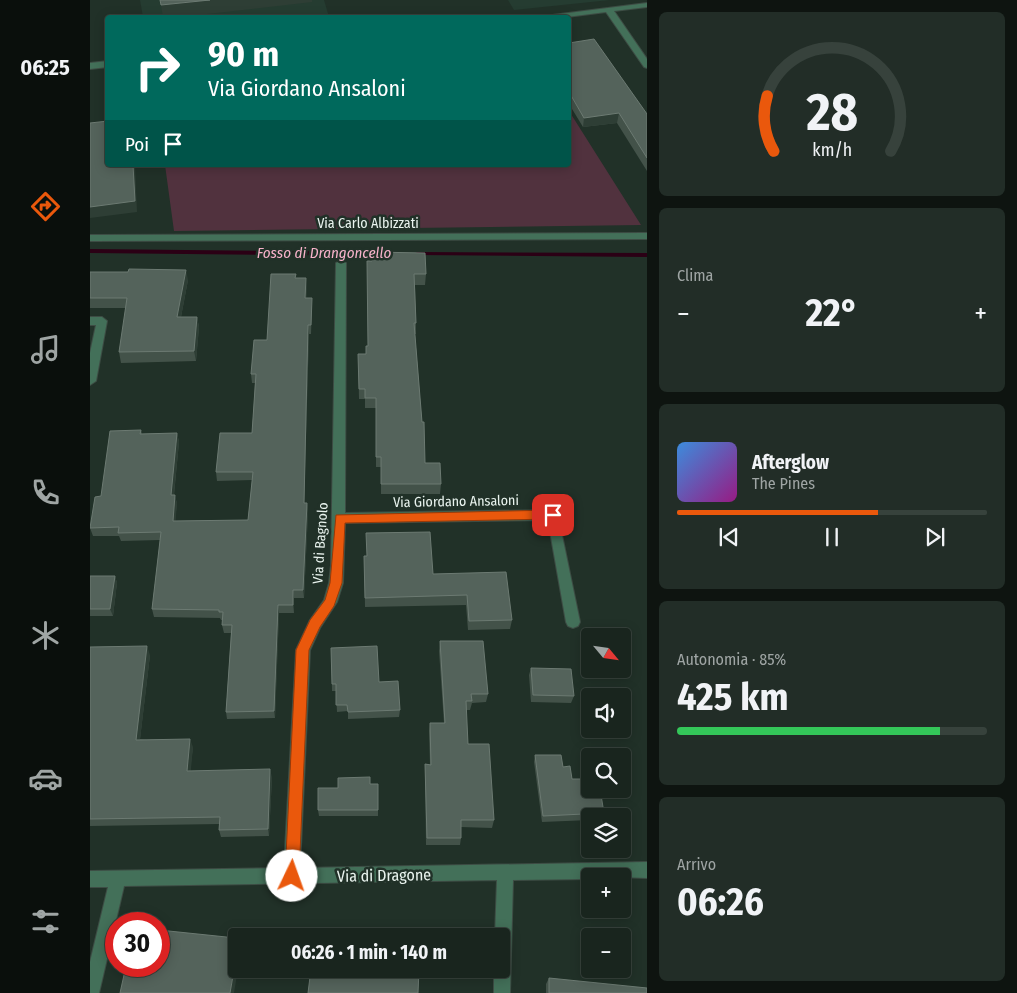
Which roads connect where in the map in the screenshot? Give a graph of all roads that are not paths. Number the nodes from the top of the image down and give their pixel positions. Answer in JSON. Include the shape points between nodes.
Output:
{"nodes":[{"id":1,"x":647,"y":5,"type":"edge"},
{"id":2,"x":608,"y":9,"type":"junction"},
{"id":3,"x":558,"y":15,"type":"edge"},
{"id":4,"x":105,"y":64,"type":"edge"},
{"id":5,"x":647,"y":65,"type":"edge"},
{"id":6,"x":90,"y":66,"type":"edge"},
{"id":7,"x":647,"y":236,"type":"edge"},
{"id":8,"x":90,"y":238,"type":"edge"},
{"id":9,"x":341,"y":263,"type":"dead end"},
{"id":10,"x":90,"y":321,"type":"edge"},
{"id":11,"x":90,"y":381,"type":"edge"},
{"id":12,"x":340,"y":518,"type":"junction"},
{"id":13,"x":574,"y":622,"type":"dead end"},
{"id":14,"x":647,"y":870,"type":"edge"},
{"id":15,"x":505,"y":873,"type":"junction"},
{"id":16,"x":292,"y":876,"type":"junction"},
{"id":17,"x":118,"y":879,"type":"junction"},
{"id":18,"x":90,"y":880,"type":"edge"},
{"id":19,"x":91,"y":993,"type":"edge"},
{"id":20,"x":502,"y":993,"type":"edge"}],
"edges":[{"from":1,"to":2,"type":"street"},
{"from":2,"to":3,"type":"street"},
{"from":2,"to":5,"type":"street"},
{"from":4,"to":6,"type":"street"},
{"from":7,"to":8,"type":"street","name":"Via Carlo Albizzati"},
{"from":9,"to":12,"type":"street","name":"Via di Bagnolo"},
{"from":10,"to":11,"type":"street","via":[[102,321]]},
{"from":12,"to":13,"type":"street","name":"Via Giordano Ansaloni","via":[[553,515]]},
{"from":12,"to":16,"type":"street","name":"Via di Bagnolo","via":[[336,583],[330,602],[303,650]]},
{"from":14,"to":15,"type":"street","name":"Via di Dragone"},
{"from":15,"to":16,"type":"street","name":"Via di Dragone"},
{"from":15,"to":20,"type":"street"},
{"from":16,"to":17,"type":"street","name":"Via di Dragone"},
{"from":17,"to":18,"type":"street","name":"Via di Dragone"},
{"from":17,"to":19,"type":"street"}]}
